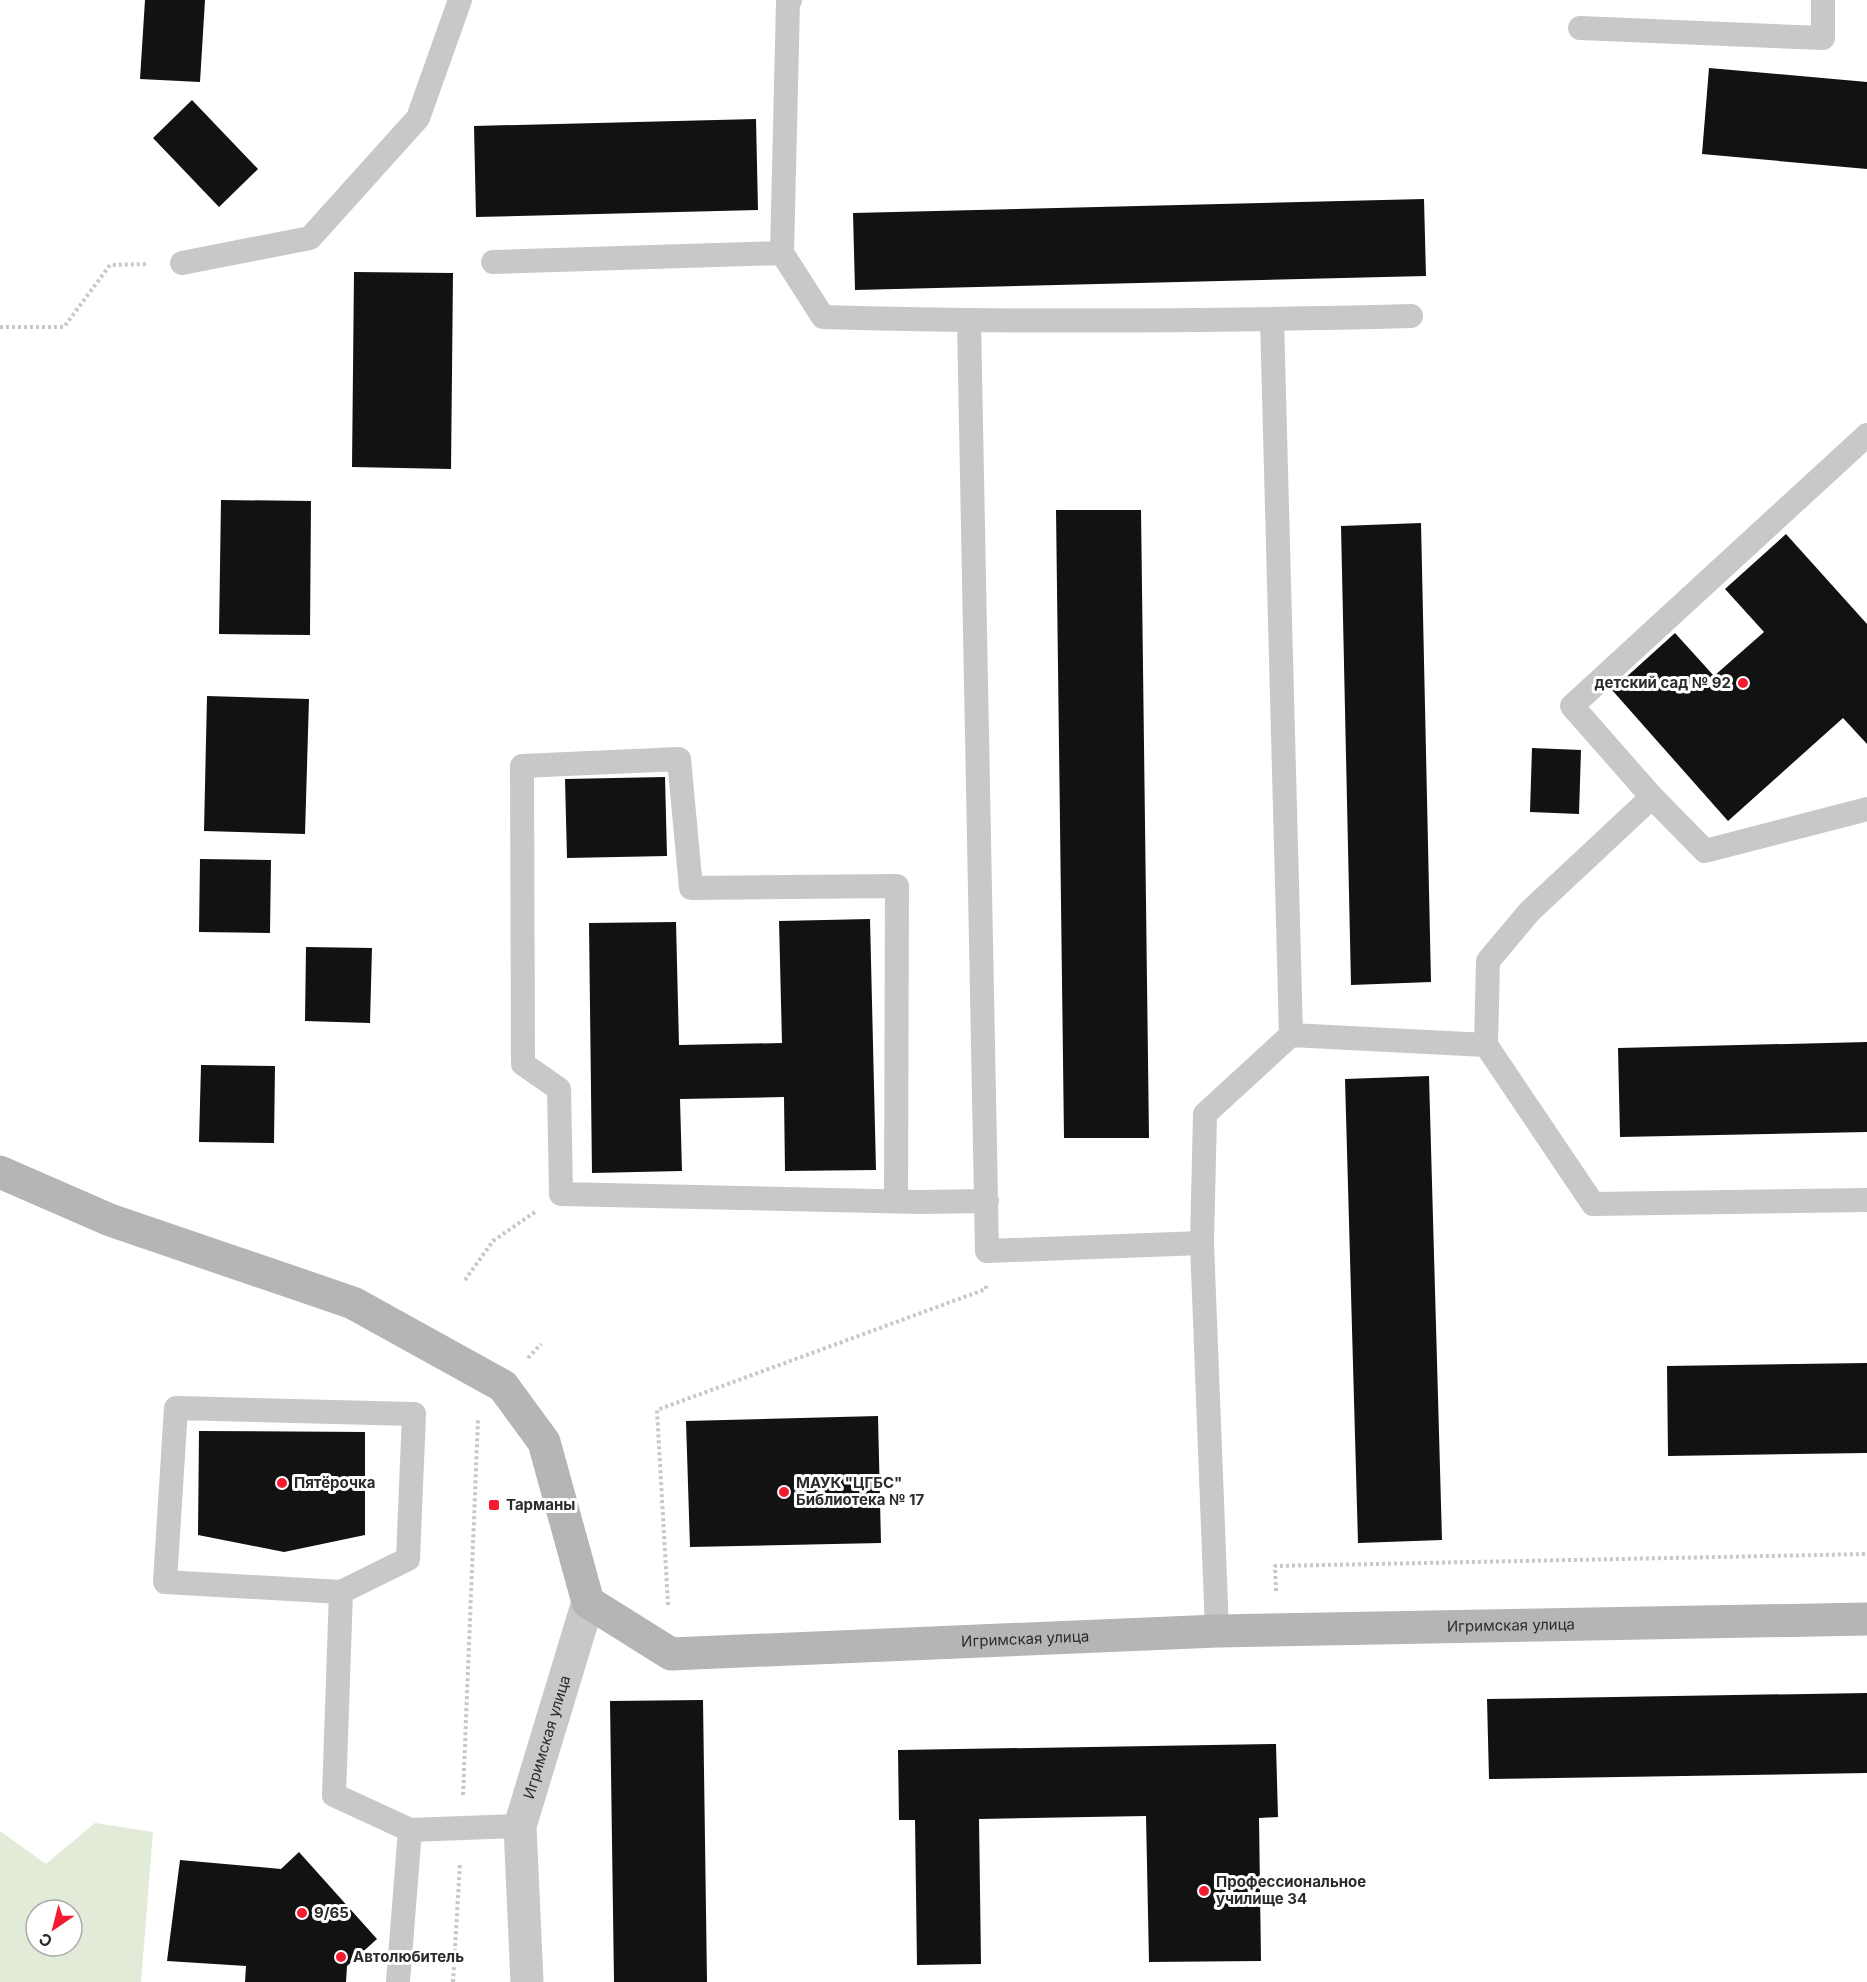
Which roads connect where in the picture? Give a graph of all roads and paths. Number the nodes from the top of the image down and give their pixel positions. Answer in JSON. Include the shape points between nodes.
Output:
{"nodes":[{"id":1,"x":460,"y":0,"type":"edge"},
{"id":2,"x":1822,"y":0,"type":"edge"},
{"id":3,"x":786,"y":1,"type":"edge"},
{"id":4,"x":1580,"y":28,"type":"dead end"},
{"id":5,"x":782,"y":253,"type":"junction"},
{"id":6,"x":493,"y":262,"type":"dead end"},
{"id":7,"x":182,"y":263,"type":"joint"},
{"id":8,"x":1411,"y":316,"type":"dead end"},
{"id":9,"x":1272,"y":319,"type":"junction"},
{"id":10,"x":969,"y":321,"type":"junction"},
{"id":11,"x":0,"y":327,"type":"edge"},
{"id":12,"x":1867,"y":435,"type":"edge"},
{"id":13,"x":1652,"y":797,"type":"junction"},
{"id":14,"x":1867,"y":809,"type":"edge"},
{"id":15,"x":1291,"y":1035,"type":"junction"},
{"id":16,"x":1486,"y":1045,"type":"junction"},
{"id":17,"x":0,"y":1172,"type":"edge"},
{"id":18,"x":561,"y":1194,"type":"junction"},
{"id":19,"x":1867,"y":1200,"type":"edge"},
{"id":20,"x":896,"y":1201,"type":"junction"},
{"id":21,"x":987,"y":1201,"type":"junction"},
{"id":22,"x":1202,"y":1243,"type":"junction"},
{"id":23,"x":987,"y":1251,"type":"junction"},
{"id":24,"x":465,"y":1280,"type":"dead end"},
{"id":25,"x":541,"y":1344,"type":"dead end"},
{"id":26,"x":502,"y":1386,"type":"junction"},
{"id":27,"x":1867,"y":1554,"type":"edge"},
{"id":28,"x":341,"y":1592,"type":"junction"},
{"id":29,"x":588,"y":1602,"type":"junction"},
{"id":30,"x":1867,"y":1619,"type":"edge"},
{"id":31,"x":1277,"y":1630,"type":"junction"},
{"id":32,"x":1217,"y":1632,"type":"junction"},
{"id":33,"x":671,"y":1654,"type":"junction"},
{"id":34,"x":520,"y":1826,"type":"junction"},
{"id":35,"x":462,"y":1828,"type":"junction"},
{"id":36,"x":411,"y":1830,"type":"junction"},
{"id":37,"x":398,"y":1982,"type":"edge"},
{"id":38,"x":453,"y":1982,"type":"edge"},
{"id":39,"x":527,"y":1982,"type":"edge"}],
"edges":[{"from":1,"to":7,"type":"lane","via":[[418,118],[310,238]]},
{"from":2,"to":4,"type":"lane","via":[[1823,38]]},
{"from":3,"to":5,"type":"lane"},
{"from":5,"to":6,"type":"lane"},
{"from":5,"to":10,"type":"lane","via":[[823,316]]},
{"from":7,"to":11,"type":"path","via":[[110,265],[64,327]]},
{"from":8,"to":9,"type":"lane"},
{"from":9,"to":10,"type":"lane"},
{"from":9,"to":15,"type":"lane"},
{"from":10,"to":21,"type":"lane"},
{"from":12,"to":13,"type":"lane","via":[[1572,706]]},
{"from":13,"to":14,"type":"lane","via":[[1705,852]]},
{"from":13,"to":16,"type":"lane","via":[[1530,911],[1488,961]]},
{"from":15,"to":16,"type":"lane"},
{"from":15,"to":22,"type":"lane","via":[[1205,1114]]},
{"from":16,"to":19,"type":"lane","via":[[1593,1204]]},
{"from":17,"to":26,"type":"street","via":[[110,1220],[353,1303]]},
{"from":18,"to":20,"type":"lane"},
{"from":18,"to":20,"type":"lane","via":[[559,1089],[523,1064],[522,766],[679,759],[691,888],[897,886]]},
{"from":18,"to":24,"type":"path","via":[[494,1241]]},
{"from":20,"to":21,"type":"lane"},
{"from":21,"to":23,"type":"lane"},
{"from":22,"to":23,"type":"lane"},
{"from":22,"to":32,"type":"lane"},
{"from":23,"to":33,"type":"path","via":[[986,1289],[657,1410]]},
{"from":25,"to":26,"type":"path"},
{"from":26,"to":29,"type":"street","via":[[543,1442]]},
{"from":26,"to":35,"type":"path","via":[[478,1416]]},
{"from":27,"to":31,"type":"path","via":[[1275,1566]]},
{"from":28,"to":28,"type":"lane","via":[[165,1582],[176,1408],[414,1414],[408,1559]]},
{"from":28,"to":36,"type":"lane","via":[[334,1795]]},
{"from":29,"to":33,"type":"street"},
{"from":29,"to":34,"type":"street","name":"Игримская улица"},
{"from":30,"to":31,"type":"street","name":"Игримская улица"},
{"from":31,"to":32,"type":"street","name":"Игримская улица"},
{"from":32,"to":33,"type":"street","name":"Игримская улица"},
{"from":34,"to":35,"type":"lane"},
{"from":34,"to":39,"type":"street","name":"Игримская улица"},
{"from":35,"to":36,"type":"lane"},
{"from":35,"to":38,"type":"path"},
{"from":36,"to":37,"type":"lane"}]}
